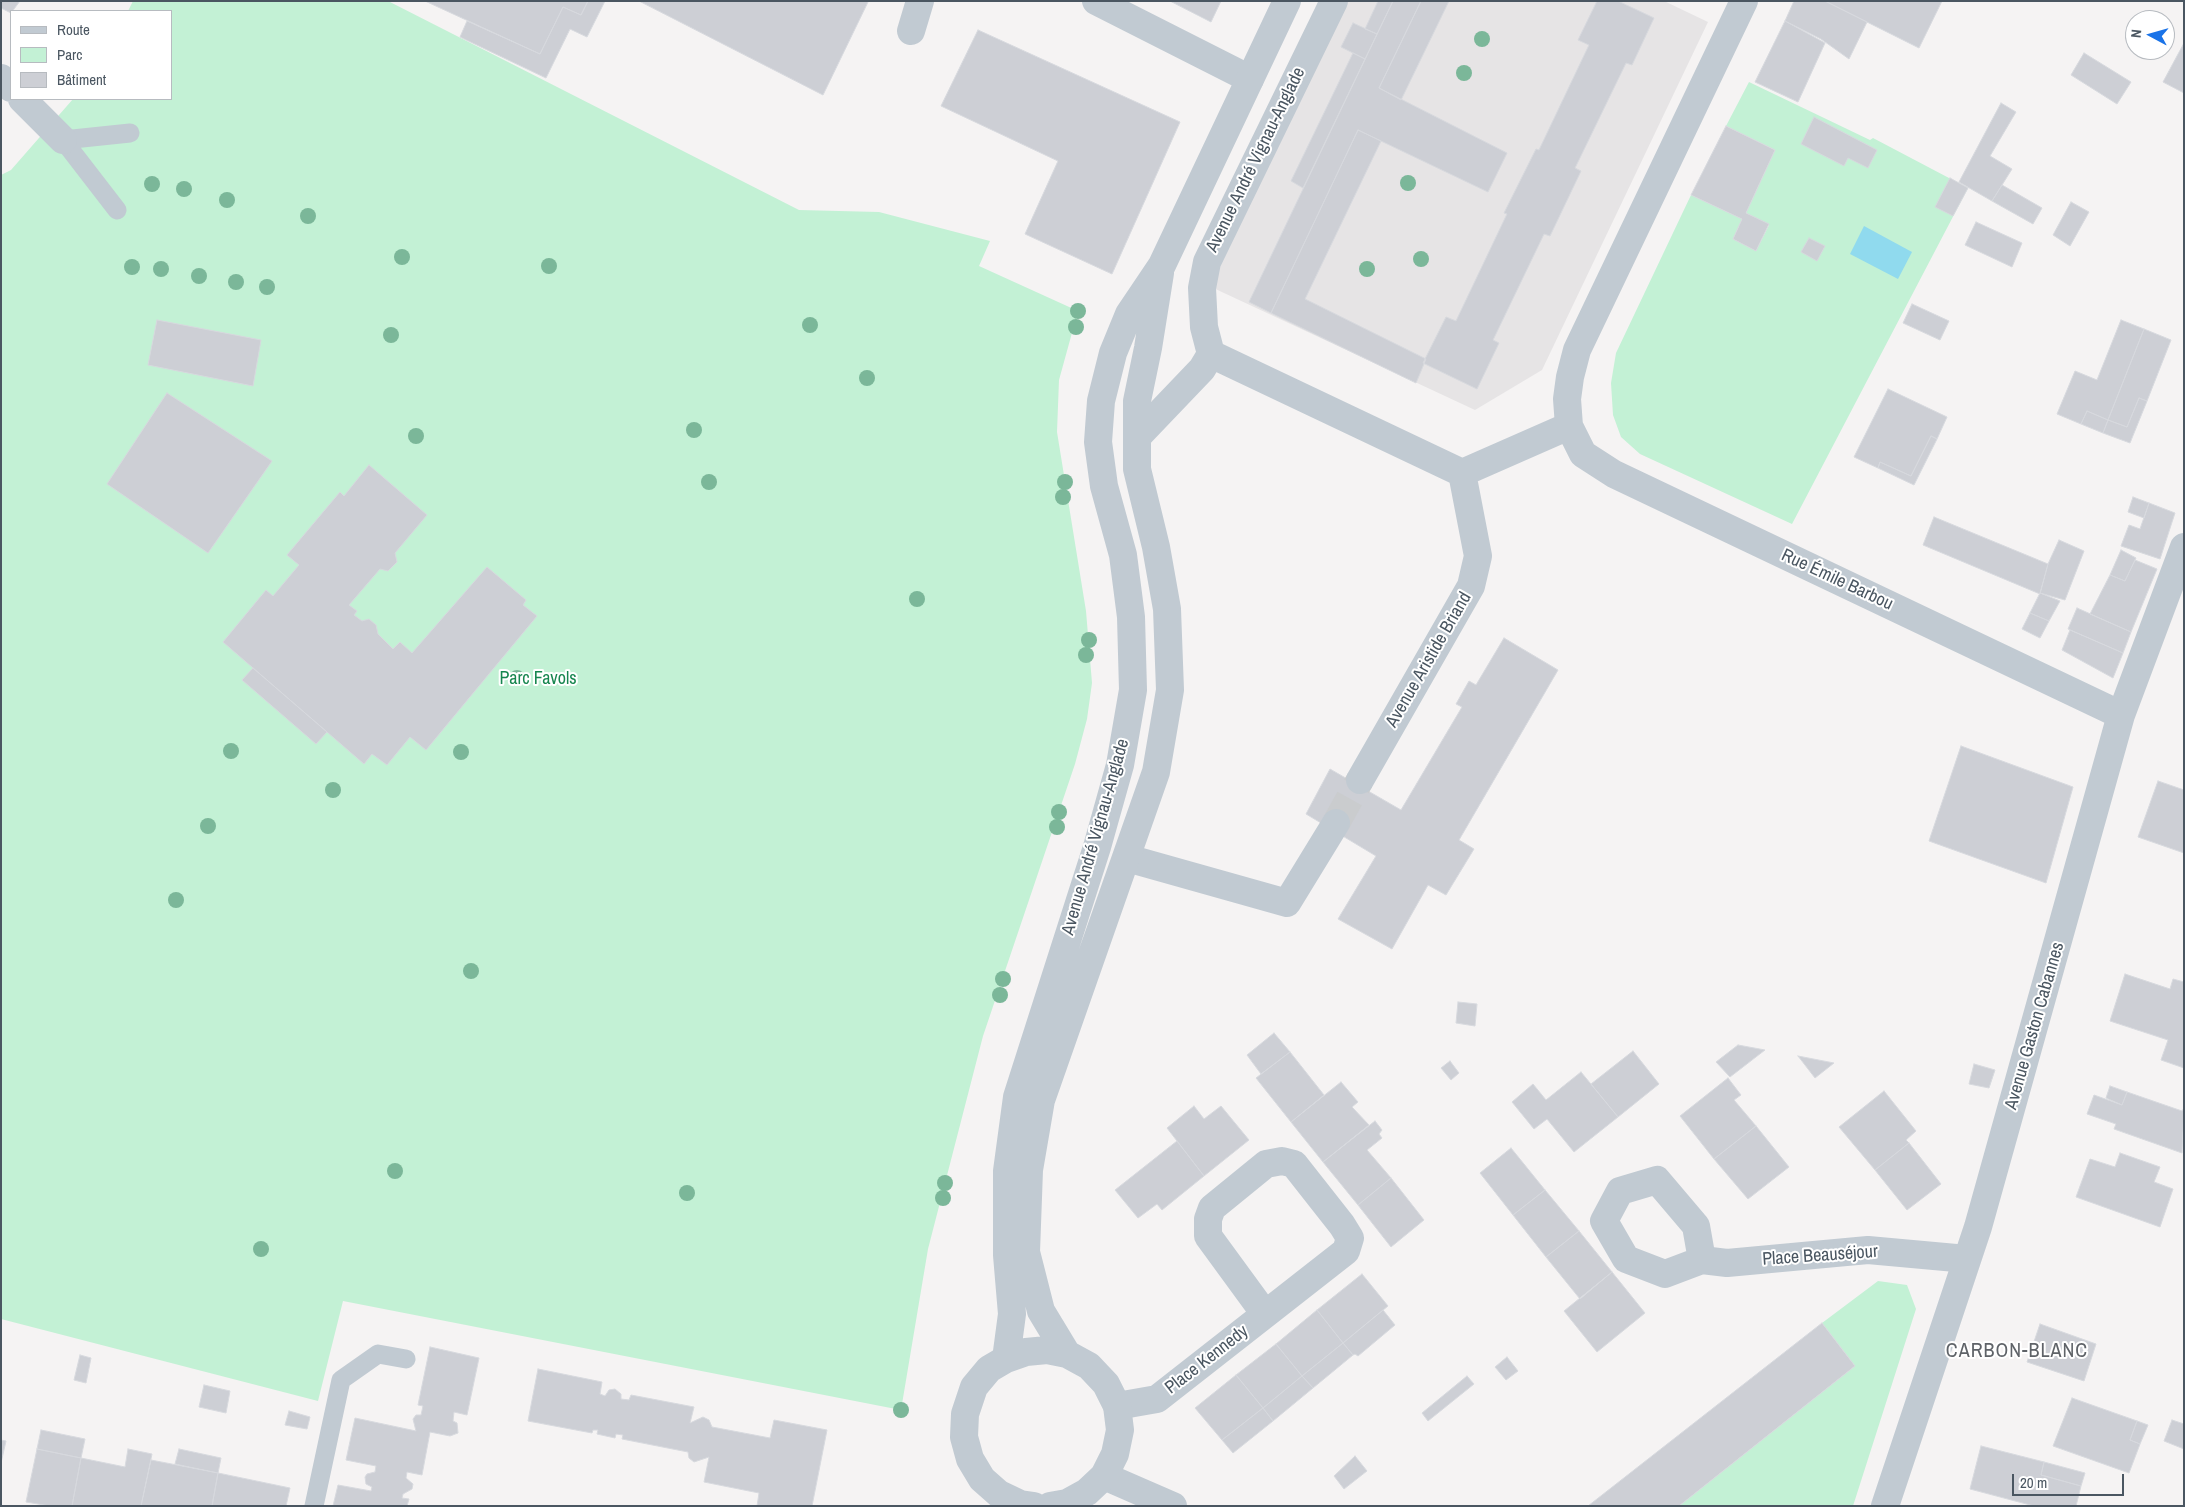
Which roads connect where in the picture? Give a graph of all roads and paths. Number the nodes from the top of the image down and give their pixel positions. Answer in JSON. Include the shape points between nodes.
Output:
{"nodes":[{"id":1,"x":920,"y":1,"type":"edge"},
{"id":2,"x":1096,"y":1,"type":"edge"},
{"id":3,"x":1287,"y":1,"type":"edge"},
{"id":4,"x":1334,"y":1,"type":"edge"},
{"id":5,"x":1744,"y":1,"type":"edge"},
{"id":6,"x":911,"y":31,"type":"dead end"},
{"id":7,"x":1,"y":78,"type":"edge"},
{"id":8,"x":1250,"y":79,"type":"junction"},
{"id":9,"x":10,"y":87,"type":"edge"},
{"id":10,"x":23,"y":100,"type":"edge"},
{"id":11,"x":130,"y":133,"type":"dead end"},
{"id":12,"x":63,"y":140,"type":"junction"},
{"id":13,"x":117,"y":210,"type":"dead end"},
{"id":14,"x":1162,"y":264,"type":"junction"},
{"id":15,"x":1212,"y":354,"type":"junction"},
{"id":16,"x":1569,"y":426,"type":"junction"},
{"id":17,"x":1137,"y":437,"type":"junction"},
{"id":18,"x":1462,"y":473,"type":"junction"},
{"id":19,"x":2184,"y":547,"type":"edge"},
{"id":20,"x":2121,"y":715,"type":"junction"},
{"id":21,"x":1360,"y":780,"type":"tunnel mouth"},
{"id":22,"x":1336,"y":823,"type":"tunnel mouth"},
{"id":23,"x":1127,"y":858,"type":"junction"},
{"id":24,"x":1967,"y":1259,"type":"junction"},
{"id":25,"x":1702,"y":1260,"type":"dead end"},
{"id":26,"x":1265,"y":1314,"type":"junction"},
{"id":27,"x":1067,"y":1354,"type":"junction"},
{"id":28,"x":406,"y":1359,"type":"dead end"},
{"id":29,"x":1006,"y":1359,"type":"junction"},
{"id":30,"x":1117,"y":1406,"type":"junction"},
{"id":31,"x":1104,"y":1476,"type":"junction"},
{"id":32,"x":996,"y":1500,"type":"edge"},
{"id":33,"x":314,"y":1506,"type":"edge"},
{"id":34,"x":1034,"y":1506,"type":"edge"},
{"id":35,"x":1050,"y":1506,"type":"edge"},
{"id":36,"x":1174,"y":1506,"type":"edge"},
{"id":37,"x":1884,"y":1506,"type":"edge"}],
"edges":[{"from":1,"to":6,"type":"street"},
{"from":2,"to":8,"type":"street"},
{"from":3,"to":8,"type":"street","name":"Avenue André Vignau-Anglade"},
{"from":4,"to":15,"type":"street","name":"Avenue André Vignau-Anglade","via":[[1207,262],[1202,298],[1204,327]]},
{"from":5,"to":16,"type":"street","via":[[1577,350],[1567,399]]},
{"from":7,"to":9,"type":"street"},
{"from":8,"to":14,"type":"street","name":"Avenue André Vignau-Anglade"},
{"from":10,"to":12,"type":"street"},
{"from":11,"to":12,"type":"lane"},
{"from":12,"to":13,"type":"lane"},
{"from":14,"to":17,"type":"street","name":"Avenue André Vignau-Anglade","via":[[1136,401]]},
{"from":14,"to":29,"type":"street","name":"Avenue André Vignau-Anglade","via":[[1129,314],[1113,353],[1101,401],[1098,442],[1104,486],[1123,555],[1131,616],[1133,690],[1120,765],[1097,847],[1017,1097],[1007,1171],[1007,1255],[1012,1314]]},
{"from":15,"to":17,"type":"street","via":[[1202,369]]},
{"from":15,"to":18,"type":"street"},
{"from":16,"to":18,"type":"street"},
{"from":16,"to":20,"type":"street","name":"Rue Émile Barbou","via":[[1584,454],[1614,474]]},
{"from":17,"to":23,"type":"street","name":"Avenue André Vignau-Anglade","via":[[1137,469],[1167,609],[1170,690],[1156,772]]},
{"from":18,"to":21,"type":"street","name":"Avenue Aristide Briand","via":[[1478,556],[1471,586]]},
{"from":19,"to":20,"type":"street","name":"Avenue Gaston Cabannes"},
{"from":20,"to":24,"type":"street","name":"Avenue Gaston Cabannes","via":[[2026,1063]]},
{"from":22,"to":23,"type":"street","via":[[1287,903]]},
{"from":23,"to":27,"type":"street","name":"Avenue André Vignau-Anglade","via":[[1041,1100],[1029,1170],[1026,1252],[1042,1311]]},
{"from":24,"to":25,"type":"street","name":"Place Beauséjour","via":[[1868,1250],[1727,1263]]},
{"from":24,"to":37,"type":"street","name":"Avenue Gaston Cabannes"},
{"from":26,"to":26,"type":"street","name":"Place Kennedy","via":[[1346,1251],[1350,1238],[1294,1164],[1282,1161],[1266,1164],[1212,1208],[1208,1219],[1208,1236]]},
{"from":26,"to":30,"type":"street","name":"Place Kennedy","via":[[1157,1399]]},
{"from":27,"to":29,"type":"street","via":[[1047,1350],[1026,1352]]},
{"from":27,"to":30,"type":"street","via":[[1089,1366],[1106,1384]]},
{"from":28,"to":33,"type":"lane","via":[[378,1354],[341,1380]]},
{"from":29,"to":32,"type":"street","via":[[978,1380],[965,1414],[964,1437],[970,1459]]},
{"from":30,"to":31,"type":"street","via":[[1120,1430],[1115,1454]]},
{"from":31,"to":35,"type":"street","via":[[1088,1492],[1067,1503]]},
{"from":31,"to":36,"type":"street"},
{"from":32,"to":34,"type":"street"}]}
